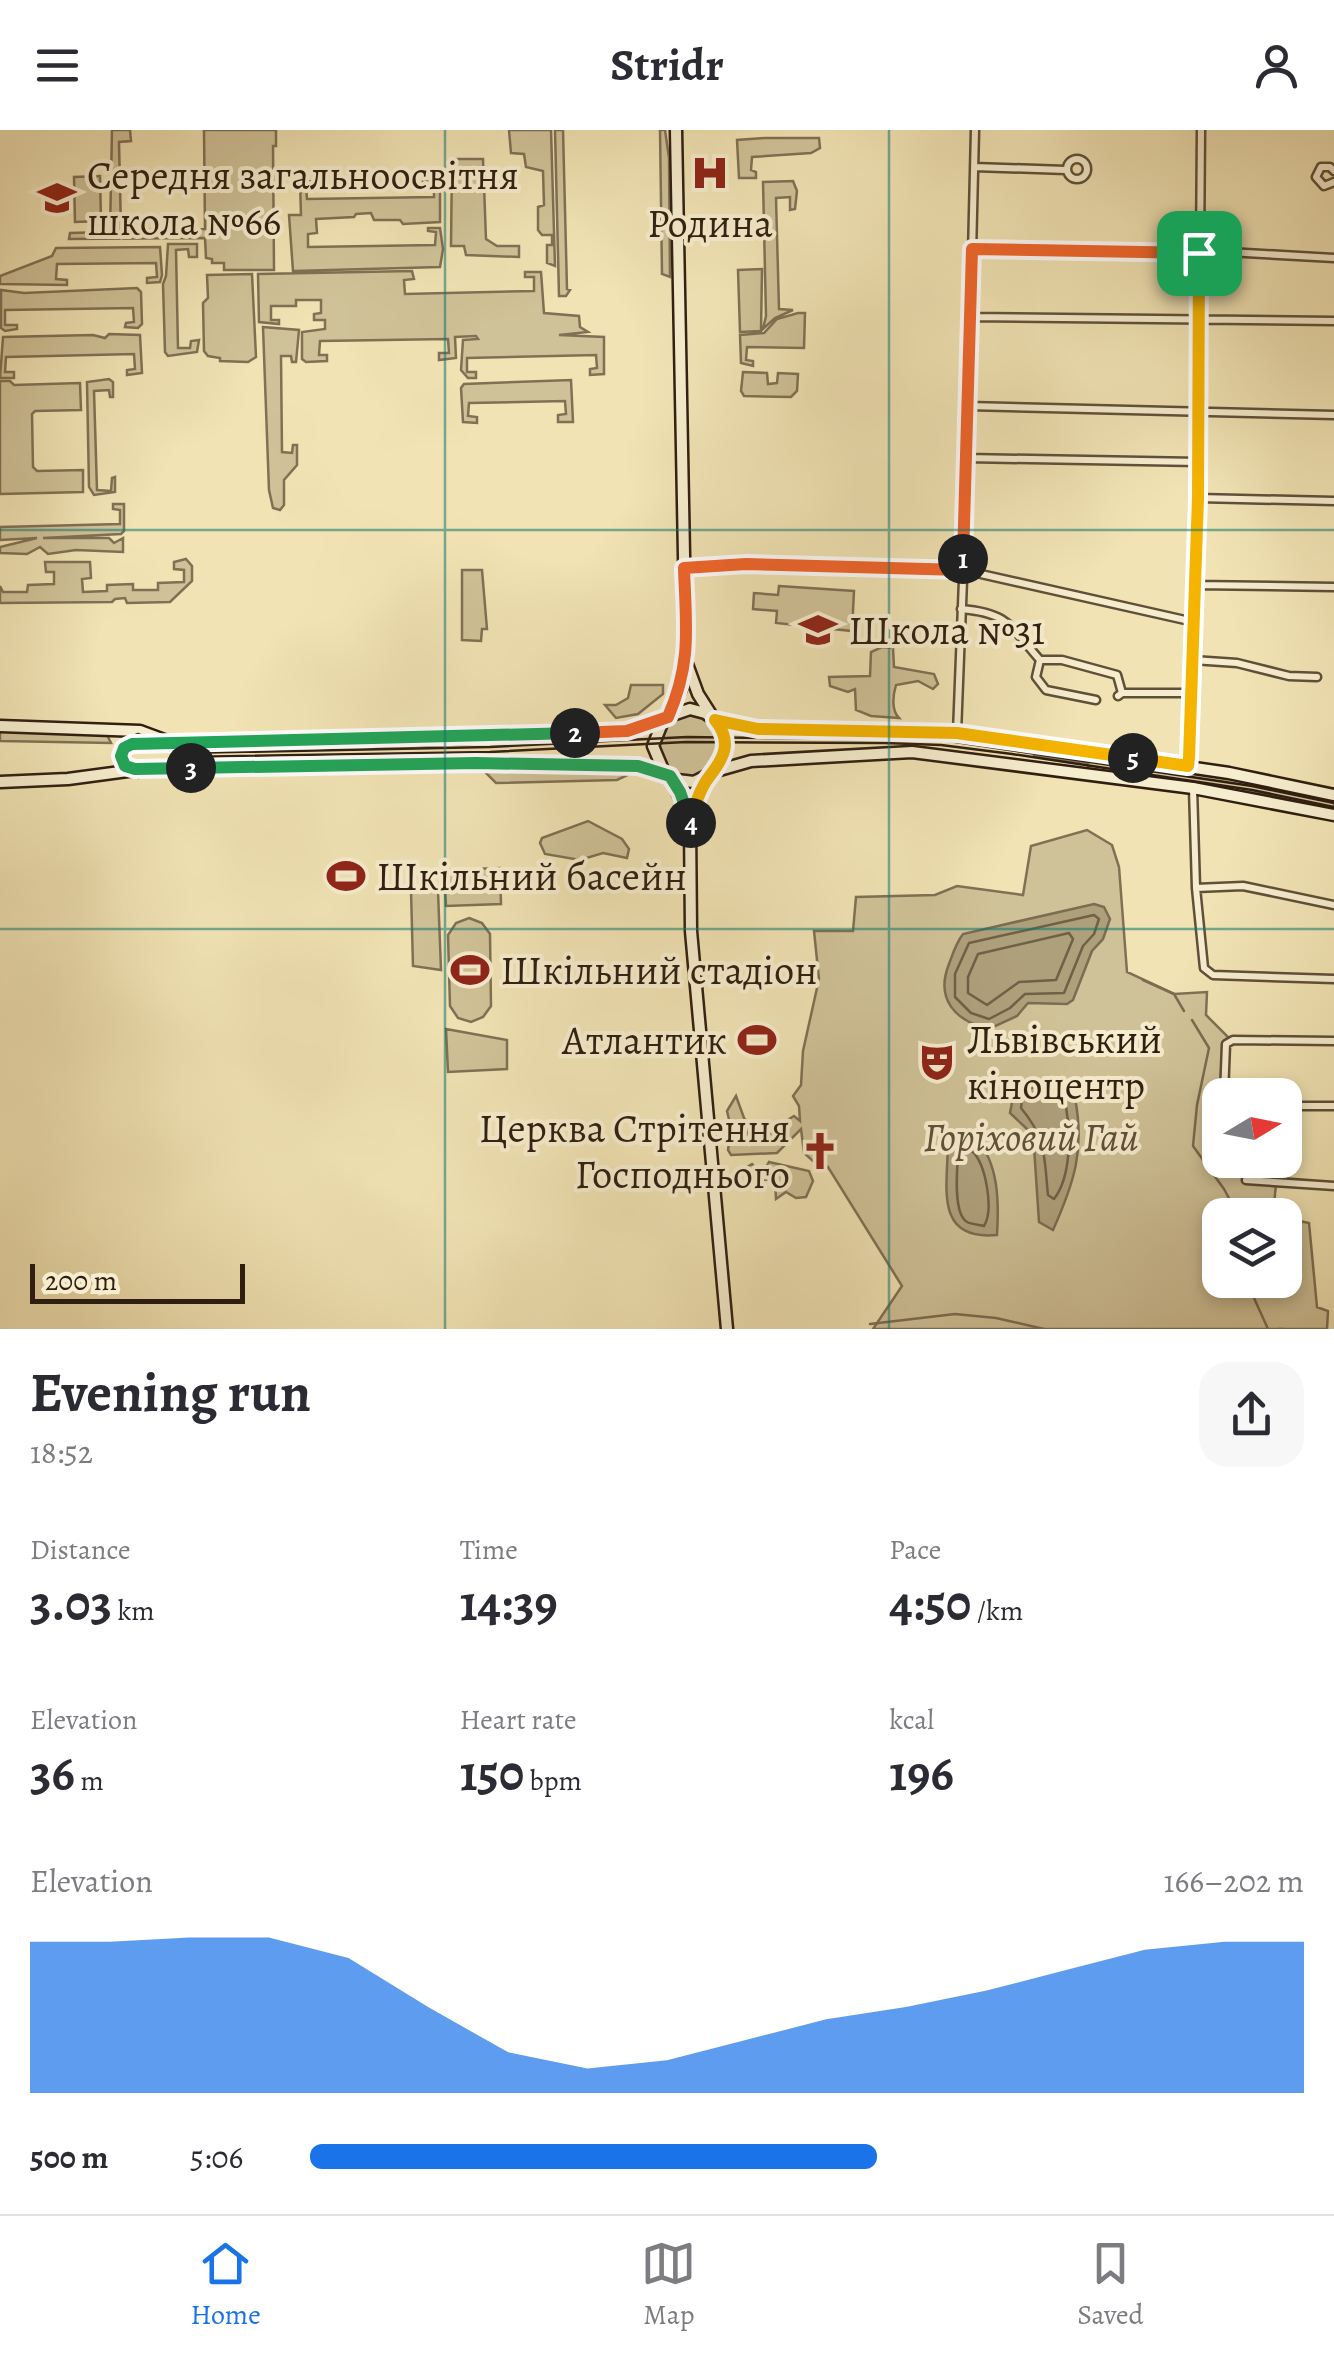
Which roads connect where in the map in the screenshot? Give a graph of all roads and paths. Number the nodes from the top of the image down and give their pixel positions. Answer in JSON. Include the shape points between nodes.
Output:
{"nodes":[{"id":1,"x":676,"y":130,"type":"edge"},
{"id":2,"x":975,"y":130,"type":"edge"},
{"id":3,"x":1201,"y":130,"type":"edge"},
{"id":4,"x":974,"y":167,"type":"junction"},
{"id":5,"x":1066,"y":170,"type":"dead end"},
{"id":6,"x":1334,"y":171,"type":"edge"},
{"id":7,"x":1334,"y":182,"type":"edge"},
{"id":8,"x":972,"y":249,"type":"junction"},
{"id":9,"x":1199,"y":253,"type":"junction"},
{"id":10,"x":1334,"y":258,"type":"edge"},
{"id":11,"x":970,"y":317,"type":"junction"},
{"id":12,"x":1198,"y":321,"type":"junction"},
{"id":13,"x":1334,"y":322,"type":"edge"},
{"id":14,"x":968,"y":406,"type":"junction"},
{"id":15,"x":1197,"y":412,"type":"junction"},
{"id":16,"x":1334,"y":415,"type":"edge"},
{"id":17,"x":968,"y":458,"type":"junction"},
{"id":18,"x":1198,"y":462,"type":"junction"},
{"id":19,"x":1198,"y":498,"type":"junction"},
{"id":20,"x":1334,"y":501,"type":"edge"},
{"id":21,"x":684,"y":568,"type":"junction"},
{"id":22,"x":962,"y":570,"type":"junction"},
{"id":23,"x":1195,"y":585,"type":"junction"},
{"id":24,"x":1334,"y":587,"type":"edge"},
{"id":25,"x":961,"y":609,"type":"junction"},
{"id":26,"x":1194,"y":622,"type":"junction"},
{"id":27,"x":1040,"y":660,"type":"junction"},
{"id":28,"x":1192,"y":660,"type":"junction"},
{"id":29,"x":686,"y":662,"type":"junction"},
{"id":30,"x":1317,"y":676,"type":"dead end"},
{"id":31,"x":1192,"y":693,"type":"junction"},
{"id":32,"x":1096,"y":700,"type":"dead end"},
{"id":33,"x":714,"y":718,"type":"junction"},
{"id":34,"x":666,"y":719,"type":"junction"},
{"id":35,"x":0,"y":726,"type":"edge"},
{"id":36,"x":957,"y":733,"type":"junction"},
{"id":37,"x":412,"y":740,"type":"junction"},
{"id":38,"x":175,"y":744,"type":"junction"},
{"id":39,"x":412,"y":764,"type":"junction"},
{"id":40,"x":1188,"y":766,"type":"junction"},
{"id":41,"x":135,"y":769,"type":"junction"},
{"id":42,"x":667,"y":774,"type":"junction"},
{"id":43,"x":713,"y":774,"type":"junction"},
{"id":44,"x":0,"y":782,"type":"edge"},
{"id":45,"x":1193,"y":788,"type":"junction"},
{"id":46,"x":1334,"y":795,"type":"edge"},
{"id":47,"x":1334,"y":815,"type":"edge"},
{"id":48,"x":690,"y":825,"type":"junction"},
{"id":49,"x":1196,"y":888,"type":"junction"},
{"id":50,"x":1334,"y":905,"type":"edge"},
{"id":51,"x":1334,"y":979,"type":"edge"},
{"id":52,"x":1334,"y":1041,"type":"edge"},
{"id":53,"x":1225,"y":1078,"type":"edge"},
{"id":54,"x":1302,"y":1106,"type":"edge"},
{"id":55,"x":1334,"y":1106,"type":"edge"},
{"id":56,"x":1246,"y":1180,"type":"dead end"},
{"id":57,"x":1334,"y":1186,"type":"edge"},
{"id":58,"x":727,"y":1329,"type":"edge"}],
"edges":[{"from":1,"to":21,"type":"main road"},
{"from":2,"to":4,"type":"street"},
{"from":3,"to":9,"type":"street"},
{"from":4,"to":5,"type":"street"},
{"from":4,"to":8,"type":"street"},
{"from":6,"to":7,"type":"street","via":[[1322,167],[1316,177],[1324,186]]},
{"from":8,"to":9,"type":"street"},
{"from":8,"to":11,"type":"street"},
{"from":9,"to":10,"type":"street"},
{"from":9,"to":12,"type":"street"},
{"from":11,"to":12,"type":"street"},
{"from":11,"to":14,"type":"street"},
{"from":12,"to":13,"type":"street"},
{"from":12,"to":15,"type":"street"},
{"from":14,"to":15,"type":"street"},
{"from":14,"to":17,"type":"street"},
{"from":15,"to":16,"type":"street"},
{"from":15,"to":18,"type":"street"},
{"from":17,"to":18,"type":"street"},
{"from":17,"to":22,"type":"street"},
{"from":18,"to":19,"type":"street"},
{"from":19,"to":20,"type":"street"},
{"from":19,"to":23,"type":"street"},
{"from":21,"to":22,"type":"street"},
{"from":21,"to":29,"type":"main road"},
{"from":22,"to":25,"type":"street"},
{"from":22,"to":26,"type":"street"},
{"from":23,"to":24,"type":"street"},
{"from":23,"to":26,"type":"street"},
{"from":25,"to":27,"type":"street","via":[[993,612]]},
{"from":25,"to":36,"type":"street"},
{"from":26,"to":28,"type":"street"},
{"from":27,"to":31,"type":"street","via":[[1117,675],[1120,694]]},
{"from":27,"to":32,"type":"street","via":[[1040,686]]},
{"from":28,"to":30,"type":"street"},
{"from":28,"to":31,"type":"street"},
{"from":29,"to":33,"type":"main road"},
{"from":29,"to":34,"type":"main road"},
{"from":31,"to":40,"type":"street"},
{"from":33,"to":34,"type":"main road","via":[[690,710]]},
{"from":33,"to":36,"type":"main road","via":[[758,729]]},
{"from":33,"to":43,"type":"main road","via":[[726,746]]},
{"from":34,"to":37,"type":"main road","via":[[627,731]]},
{"from":34,"to":42,"type":"main road","via":[[653,746]]},
{"from":35,"to":38,"type":"main road","via":[[140,731]]},
{"from":36,"to":40,"type":"main road"},
{"from":37,"to":38,"type":"main road"},
{"from":37,"to":39,"type":"main road"},
{"from":38,"to":41,"type":"main road","via":[[126,746],[122,761]]},
{"from":39,"to":41,"type":"main road"},
{"from":39,"to":42,"type":"main road","via":[[622,764]]},
{"from":40,"to":46,"type":"main road"},
{"from":41,"to":44,"type":"main road"},
{"from":42,"to":43,"type":"main road","via":[[686,782]]},
{"from":42,"to":48,"type":"main road"},
{"from":43,"to":45,"type":"main road","via":[[761,760],[912,752]]},
{"from":43,"to":48,"type":"main road"},
{"from":45,"to":47,"type":"main road"},
{"from":45,"to":49,"type":"street"},
{"from":48,"to":58,"type":"main road","via":[[694,962]]},
{"from":49,"to":50,"type":"street","via":[[1254,887]]},
{"from":49,"to":51,"type":"street","via":[[1208,973]]},
{"from":52,"to":53,"type":"street","via":[[1233,1040],[1226,1044]]},
{"from":54,"to":55,"type":"street"},
{"from":56,"to":57,"type":"street"}]}
